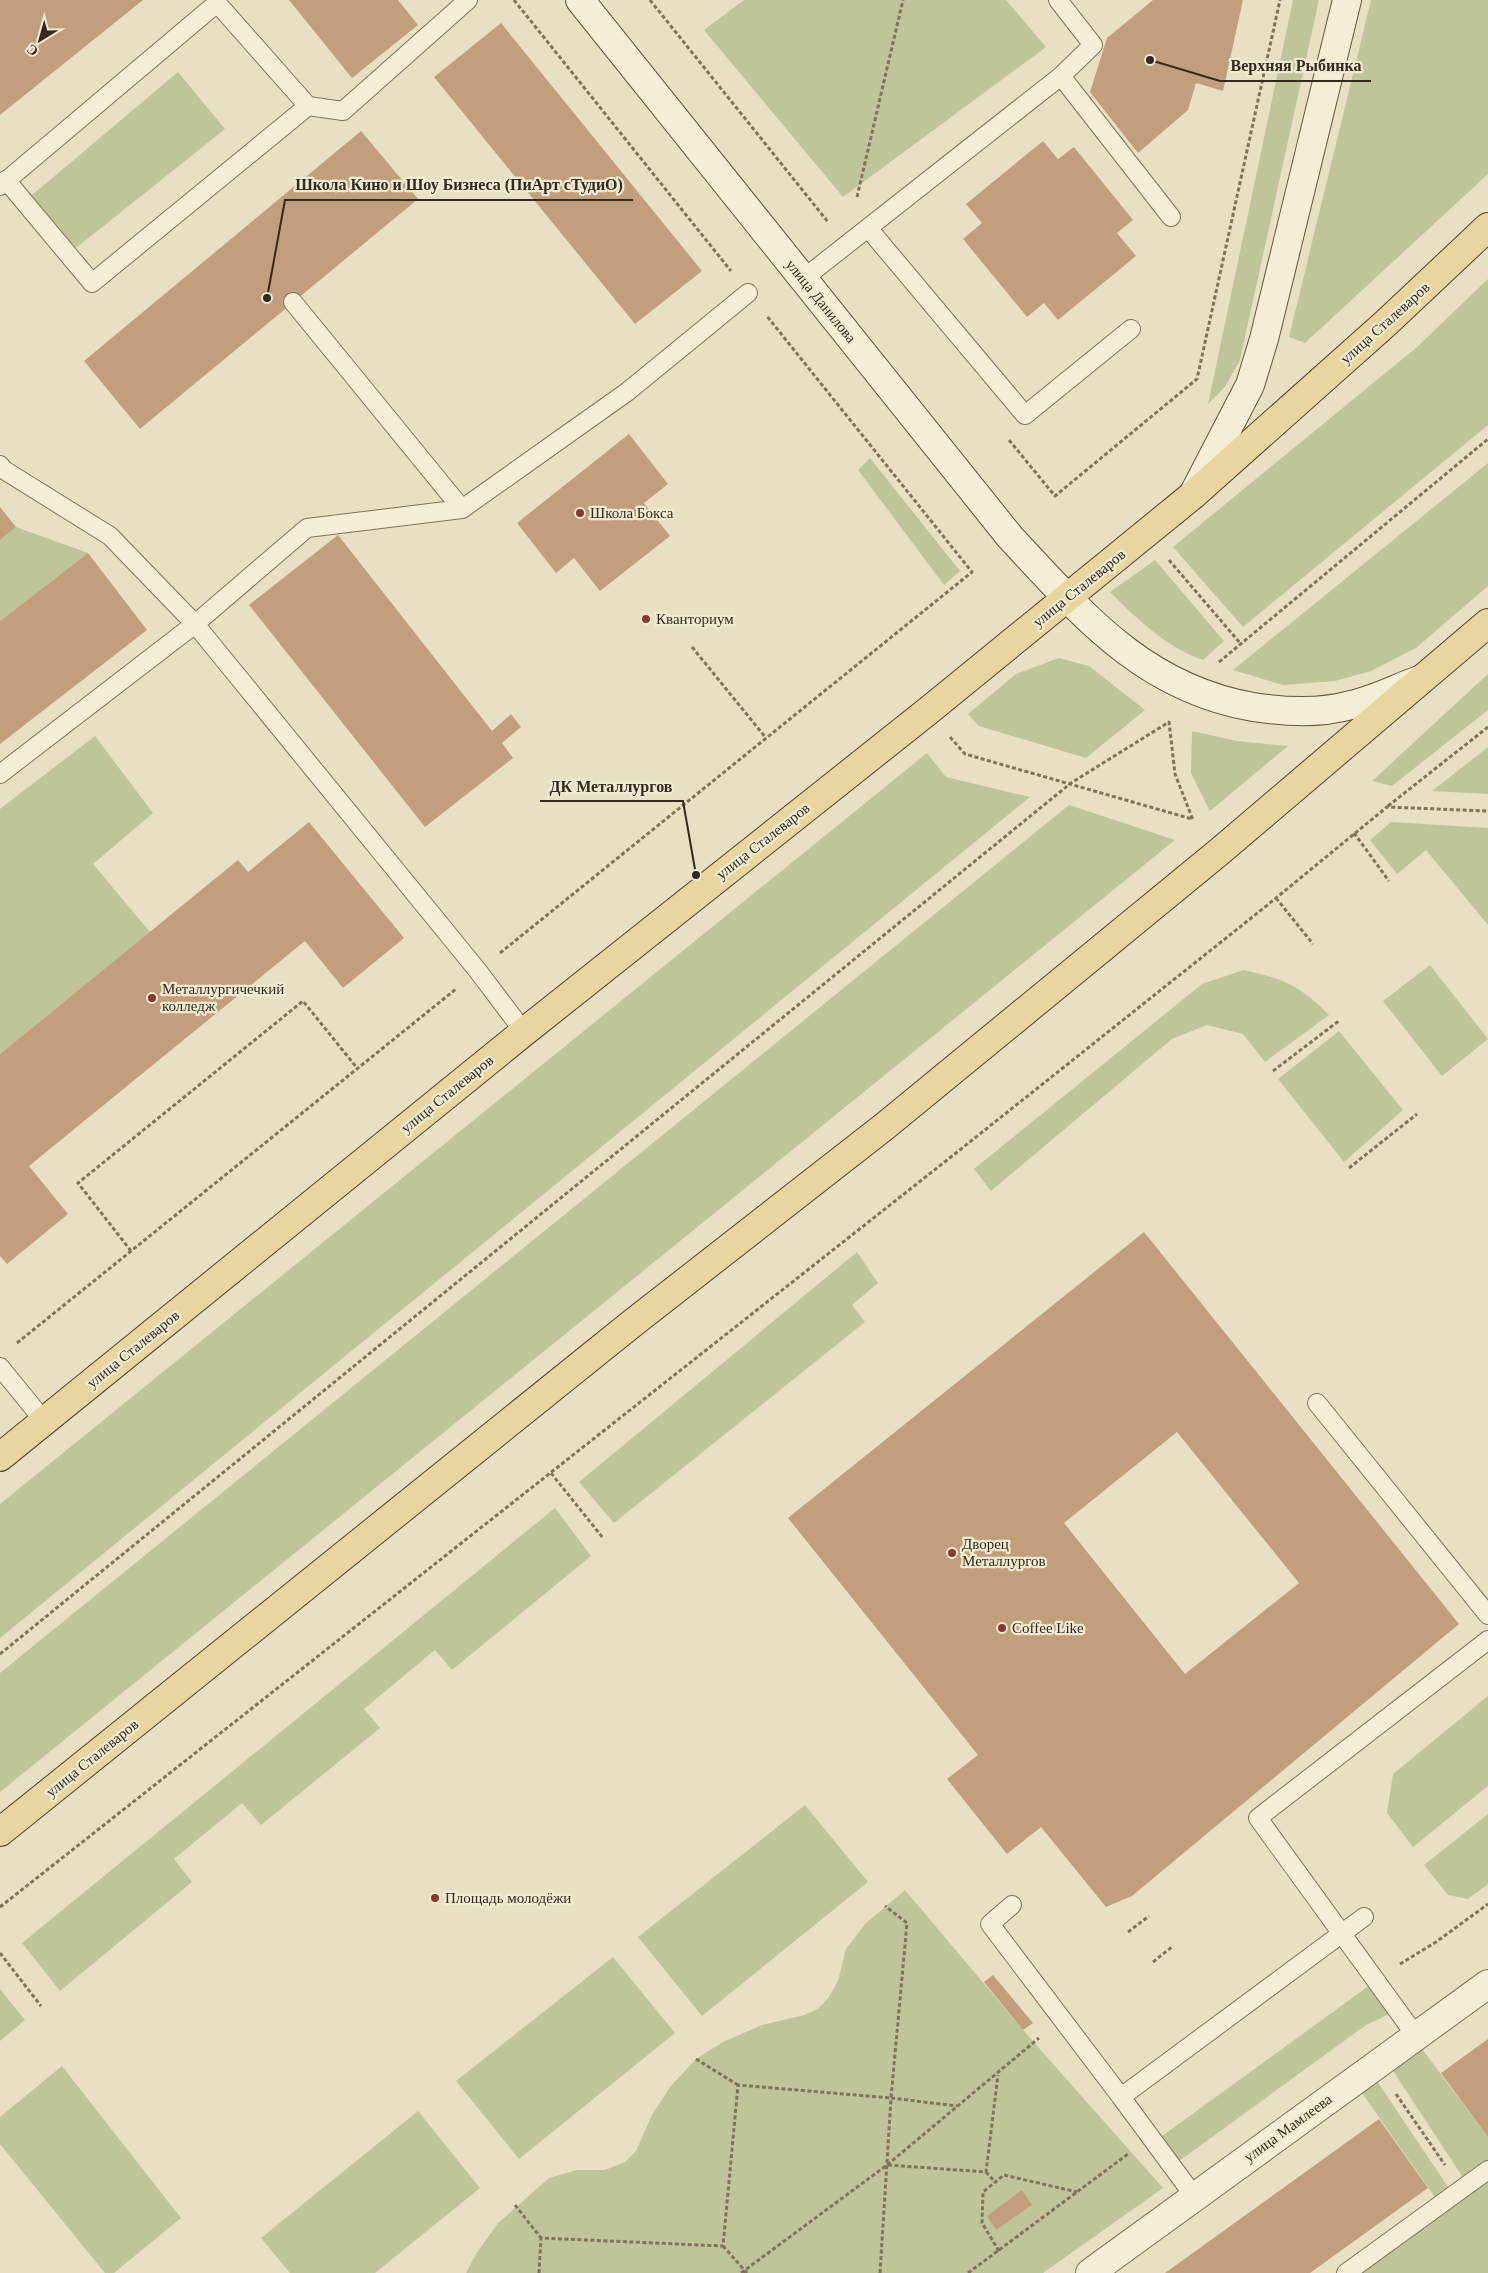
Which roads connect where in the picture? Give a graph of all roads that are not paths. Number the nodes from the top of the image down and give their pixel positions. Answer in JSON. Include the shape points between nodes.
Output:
{"nodes":[{"id":1,"x":468,"y":0,"type":"edge"},
{"id":2,"x":580,"y":0,"type":"edge"},
{"id":3,"x":1058,"y":0,"type":"edge"},
{"id":4,"x":1347,"y":0,"type":"edge"},
{"id":5,"x":1061,"y":76,"type":"junction"},
{"id":6,"x":308,"y":106,"type":"junction"},
{"id":7,"x":3,"y":183,"type":"edge"},
{"id":8,"x":1171,"y":217,"type":"dead end"},
{"id":9,"x":1488,"y":227,"type":"edge"},
{"id":10,"x":868,"y":228,"type":"junction"},
{"id":11,"x":803,"y":279,"type":"junction"},
{"id":12,"x":748,"y":293,"type":"dead end"},
{"id":13,"x":293,"y":302,"type":"dead end"},
{"id":14,"x":1131,"y":329,"type":"dead end"},
{"id":15,"x":1,"y":470,"type":"edge"},
{"id":16,"x":1193,"y":495,"type":"junction"},
{"id":17,"x":462,"y":509,"type":"junction"},
{"id":18,"x":1066,"y":598,"type":"junction"},
{"id":19,"x":1488,"y":623,"type":"edge"},
{"id":20,"x":195,"y":624,"type":"junction"},
{"id":21,"x":1425,"y":678,"type":"junction"},
{"id":22,"x":0,"y":774,"type":"edge"},
{"id":23,"x":524,"y":1032,"type":"junction"},
{"id":24,"x":0,"y":1367,"type":"edge"},
{"id":25,"x":1317,"y":1404,"type":"dead end"},
{"id":26,"x":44,"y":1421,"type":"junction"},
{"id":27,"x":0,"y":1457,"type":"edge"},
{"id":28,"x":1488,"y":1615,"type":"edge"},
{"id":29,"x":1488,"y":1640,"type":"edge"},
{"id":30,"x":0,"y":1832,"type":"edge"},
{"id":31,"x":1012,"y":1904,"type":"dead end"},
{"id":32,"x":1364,"y":1917,"type":"dead end"},
{"id":33,"x":1342,"y":1934,"type":"junction"},
{"id":34,"x":1488,"y":1984,"type":"edge"},
{"id":35,"x":1416,"y":2036,"type":"junction"},
{"id":36,"x":1121,"y":2097,"type":"junction"},
{"id":37,"x":1488,"y":2170,"type":"edge"},
{"id":38,"x":1194,"y":2196,"type":"junction"},
{"id":39,"x":1090,"y":2273,"type":"edge"},
{"id":40,"x":1346,"y":2273,"type":"edge"}],
"edges":[{"from":1,"to":6,"type":"lane","via":[[343,111]]},
{"from":2,"to":11,"type":"main road","name":"улица Данилова"},
{"from":3,"to":5,"type":"lane","via":[[1093,45]]},
{"from":4,"to":16,"type":"main road","via":[[1250,385]]},
{"from":5,"to":8,"type":"lane"},
{"from":5,"to":10,"type":"lane"},
{"from":6,"to":7,"type":"lane","via":[[92,283]]},
{"from":6,"to":7,"type":"lane","via":[[217,3]]},
{"from":9,"to":16,"type":"main road","name":"улица Сталеваров"},
{"from":10,"to":11,"type":"lane"},
{"from":10,"to":14,"type":"lane","via":[[1025,415]]},
{"from":11,"to":18,"type":"main road","name":"улица Данилова","via":[[1010,537]]},
{"from":12,"to":17,"type":"lane","via":[[628,392]]},
{"from":13,"to":17,"type":"lane"},
{"from":15,"to":20,"type":"lane","via":[[110,536]]},
{"from":16,"to":18,"type":"main road","name":"улица Сталеваров"},
{"from":17,"to":20,"type":"lane","via":[[307,528]]},
{"from":18,"to":21,"type":"main road","name":"улица Данилова","via":[[1106,636],[1149,668],[1193,691],[1231,703],[1312,712],[1352,705]]},
{"from":18,"to":23,"type":"main road","name":"улица Сталеваров"},
{"from":19,"to":21,"type":"main road","name":"улица Сталеваров"},
{"from":20,"to":22,"type":"lane"},
{"from":20,"to":23,"type":"lane"},
{"from":21,"to":30,"type":"main road","name":"улица Сталеваров","via":[[1219,852],[884,1126],[634,1322]]},
{"from":23,"to":26,"type":"main road","name":"улица Сталеваров"},
{"from":24,"to":26,"type":"lane"},
{"from":25,"to":28,"type":"lane"},
{"from":26,"to":27,"type":"main road","name":"улица Сталеваров"},
{"from":29,"to":33,"type":"lane","via":[[1258,1818]]},
{"from":31,"to":36,"type":"lane","via":[[990,1924]]},
{"from":32,"to":33,"type":"lane"},
{"from":33,"to":35,"type":"lane"},
{"from":33,"to":36,"type":"lane"},
{"from":34,"to":35,"type":"main road","name":"улица Мамлеева"},
{"from":35,"to":38,"type":"main road","name":"улица Мамлеева"},
{"from":36,"to":38,"type":"lane"},
{"from":37,"to":40,"type":"lane"},
{"from":38,"to":39,"type":"main road","name":"улица Мамлеева"}]}
